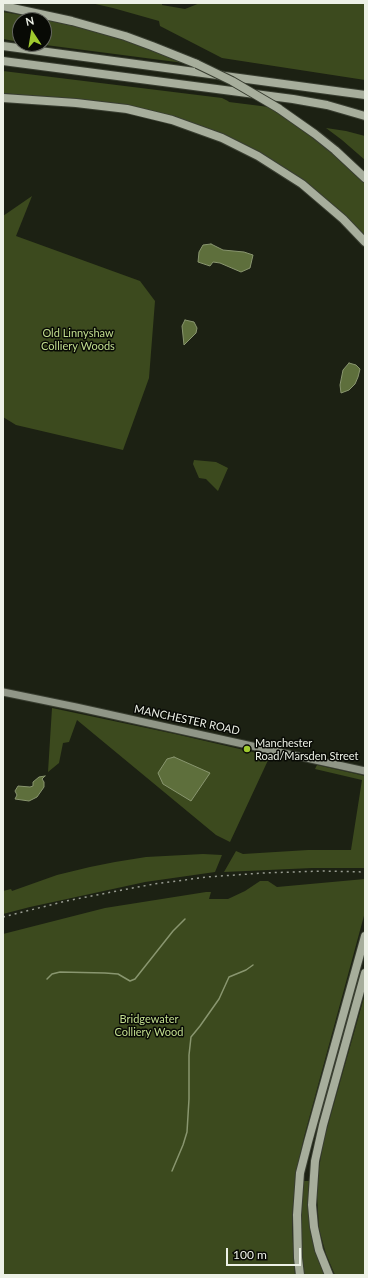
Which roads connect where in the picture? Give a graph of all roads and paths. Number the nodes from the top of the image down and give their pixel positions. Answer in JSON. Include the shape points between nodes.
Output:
{"nodes":[{"id":1,"x":3,"y":6,"type":"edge"},
{"id":2,"x":3,"y":46,"type":"edge"},
{"id":3,"x":3,"y":61,"type":"edge"},
{"id":4,"x":365,"y":95,"type":"edge"},
{"id":5,"x":3,"y":98,"type":"edge"},
{"id":6,"x":365,"y":116,"type":"edge"},
{"id":7,"x":365,"y":178,"type":"edge"},
{"id":8,"x":365,"y":242,"type":"edge"},
{"id":9,"x":3,"y":692,"type":"edge"},
{"id":10,"x":365,"y":771,"type":"edge"},
{"id":11,"x":365,"y":936,"type":"edge"},
{"id":12,"x":365,"y":973,"type":"edge"},
{"id":13,"x":300,"y":1275,"type":"edge"},
{"id":14,"x":330,"y":1275,"type":"edge"}],
"edges":[{"from":1,"to":7,"type":"highway","bridge":true,"via":[[125,36],[197,64],[278,108],[330,146]]},
{"from":2,"to":4,"type":"highway"},
{"from":3,"to":6,"type":"highway","via":[[293,99]]},
{"from":5,"to":8,"type":"highway","via":[[127,109],[172,120],[222,138],[302,184],[339,215]]},
{"from":9,"to":10,"type":"main road","name":"MANCHESTER ROAD"},
{"from":11,"to":13,"type":"highway","via":[[300,1173],[297,1215]]},
{"from":12,"to":14,"type":"highway","via":[[322,1125],[315,1161],[312,1205],[314,1227]]}]}
